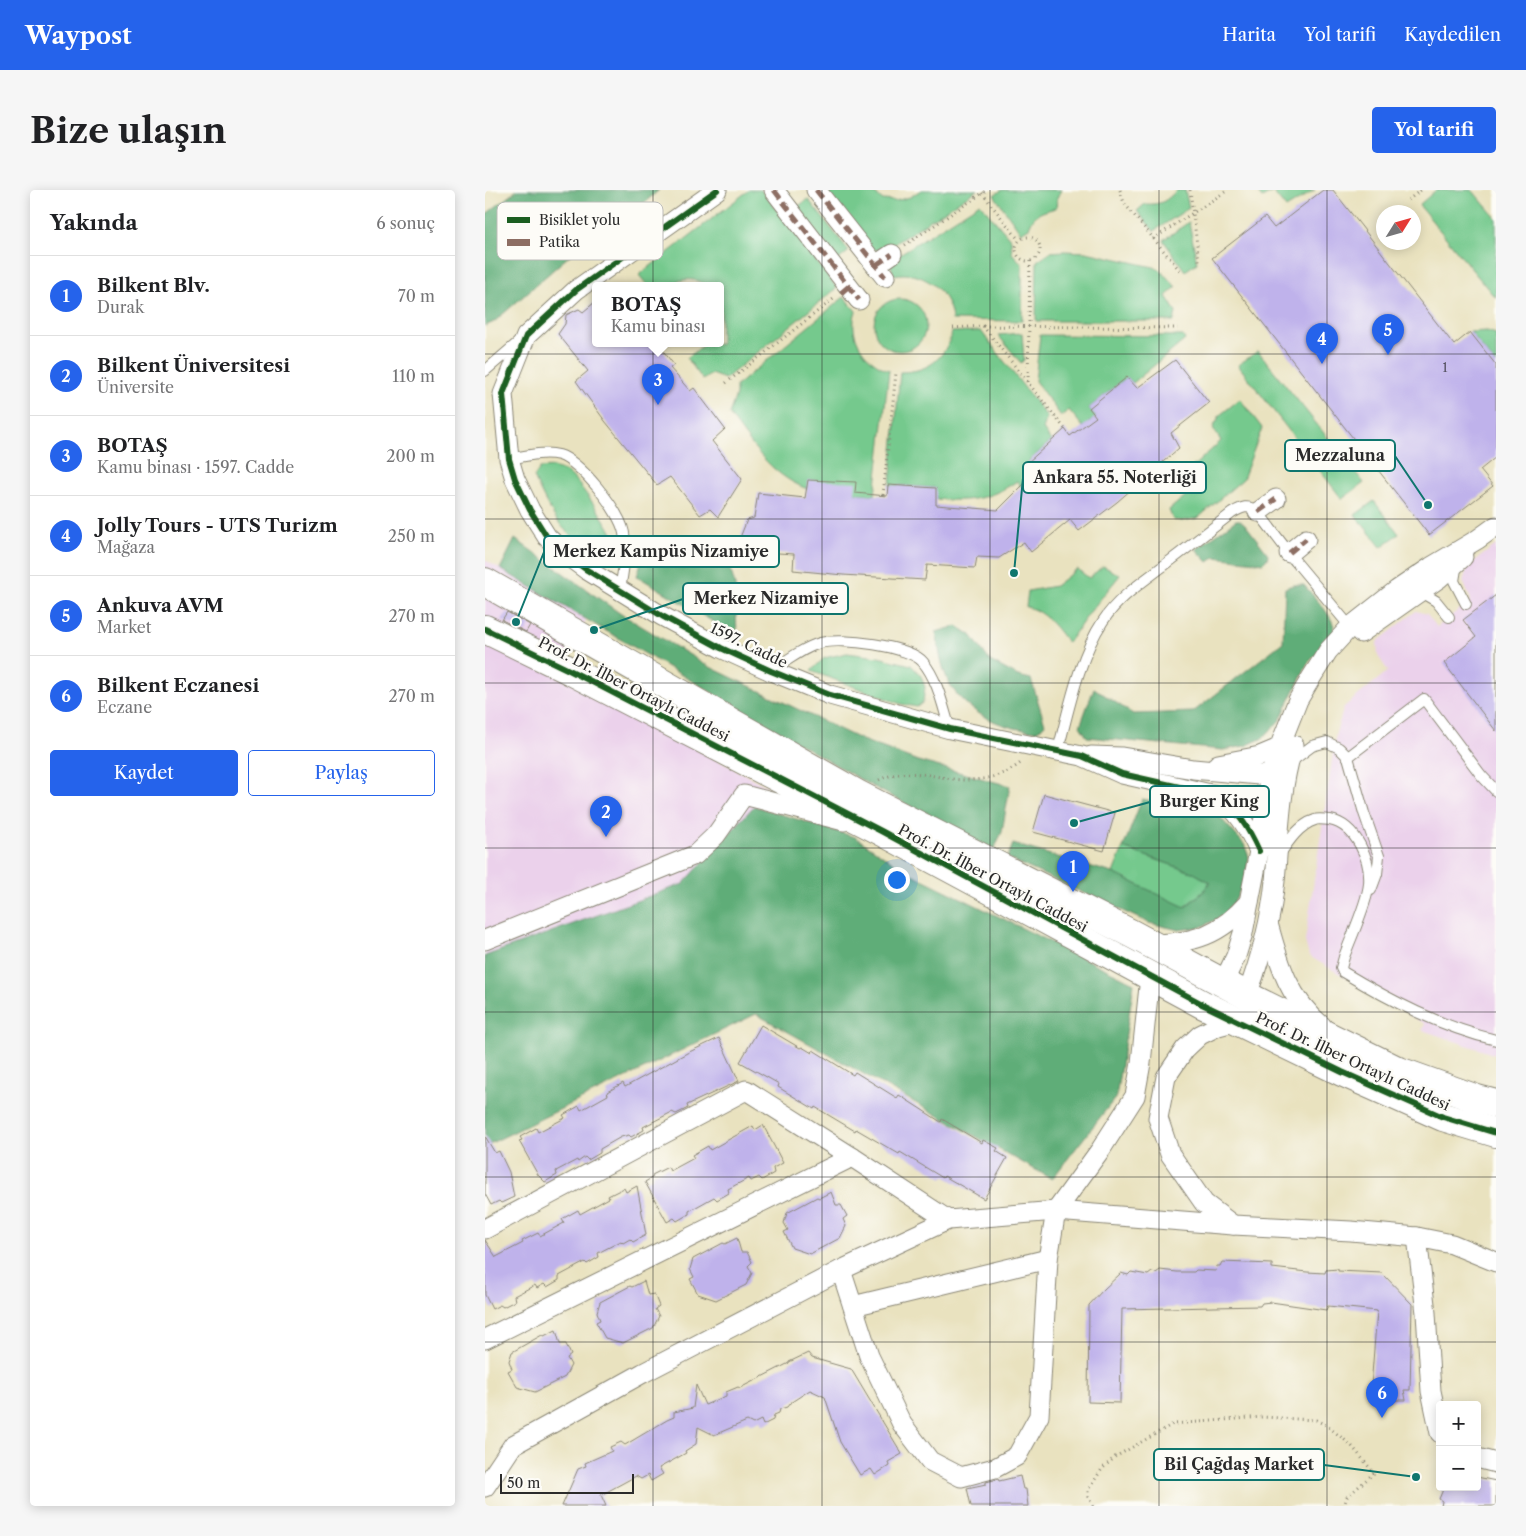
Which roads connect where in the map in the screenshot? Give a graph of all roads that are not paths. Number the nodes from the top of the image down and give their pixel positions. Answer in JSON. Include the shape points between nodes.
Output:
{"nodes":[{"id":1,"x":717,"y":190,"type":"edge"},
{"id":2,"x":774,"y":190,"type":"edge"},
{"id":3,"x":816,"y":190,"type":"edge"},
{"id":4,"x":663,"y":228,"type":"edge"},
{"id":5,"x":892,"y":254,"type":"road end"},
{"id":6,"x":618,"y":260,"type":"edge"},
{"id":7,"x":850,"y":293,"type":"road end"},
{"id":8,"x":526,"y":336,"type":"junction"},
{"id":9,"x":485,"y":371,"type":"edge"},
{"id":10,"x":509,"y":459,"type":"junction"},
{"id":11,"x":1276,"y":499,"type":"dead end"},
{"id":12,"x":1257,"y":512,"type":"junction"},
{"id":13,"x":1496,"y":526,"type":"edge"},
{"id":14,"x":1307,"y":539,"type":"dead end"},
{"id":15,"x":1478,"y":539,"type":"junction"},
{"id":16,"x":1289,"y":553,"type":"junction"},
{"id":17,"x":1457,"y":562,"type":"junction"},
{"id":18,"x":1432,"y":584,"type":"junction"},
{"id":19,"x":620,"y":590,"type":"junction"},
{"id":20,"x":488,"y":593,"type":"edge"},
{"id":21,"x":1466,"y":604,"type":"dead end"},
{"id":22,"x":1449,"y":617,"type":"dead end"},
{"id":23,"x":485,"y":629,"type":"edge"},
{"id":24,"x":1354,"y":631,"type":"junction"},
{"id":25,"x":587,"y":639,"type":"junction"},
{"id":26,"x":571,"y":671,"type":"junction"},
{"id":27,"x":771,"y":671,"type":"junction"},
{"id":28,"x":950,"y":729,"type":"junction"},
{"id":29,"x":1058,"y":750,"type":"junction"},
{"id":30,"x":1082,"y":756,"type":"junction"},
{"id":31,"x":1283,"y":756,"type":"junction"},
{"id":32,"x":1349,"y":757,"type":"junction"},
{"id":33,"x":1193,"y":769,"type":"junction"},
{"id":34,"x":1270,"y":776,"type":"junction"},
{"id":35,"x":1496,"y":791,"type":"edge"},
{"id":36,"x":881,"y":831,"type":"junction"},
{"id":37,"x":1259,"y":851,"type":"junction"},
{"id":38,"x":1277,"y":860,"type":"junction"},
{"id":39,"x":1365,"y":898,"type":"junction"},
{"id":40,"x":1250,"y":902,"type":"junction"},
{"id":41,"x":1268,"y":923,"type":"junction"},
{"id":42,"x":485,"y":940,"type":"edge"},
{"id":43,"x":1150,"y":944,"type":"junction"},
{"id":44,"x":1150,"y":977,"type":"junction"},
{"id":45,"x":1223,"y":983,"type":"junction"},
{"id":46,"x":1247,"y":995,"type":"junction"},
{"id":47,"x":1212,"y":1008,"type":"junction"},
{"id":48,"x":1237,"y":1021,"type":"junction"},
{"id":49,"x":1496,"y":1040,"type":"edge"},
{"id":50,"x":1344,"y":1044,"type":"junction"},
{"id":51,"x":1496,"y":1104,"type":"edge"},
{"id":52,"x":1496,"y":1132,"type":"edge"},
{"id":53,"x":853,"y":1157,"type":"junction"},
{"id":54,"x":1057,"y":1211,"type":"junction"},
{"id":55,"x":948,"y":1220,"type":"junction"},
{"id":56,"x":1233,"y":1225,"type":"junction"},
{"id":57,"x":485,"y":1229,"type":"edge"},
{"id":58,"x":1417,"y":1237,"type":"junction"},
{"id":59,"x":1048,"y":1259,"type":"junction"},
{"id":60,"x":1496,"y":1262,"type":"edge"},
{"id":61,"x":841,"y":1270,"type":"junction"},
{"id":62,"x":853,"y":1306,"type":"junction"},
{"id":63,"x":485,"y":1339,"type":"edge"},
{"id":64,"x":1436,"y":1414,"type":"edge"},
{"id":65,"x":1481,"y":1459,"type":"edge"},
{"id":66,"x":1496,"y":1463,"type":"edge"},
{"id":67,"x":485,"y":1487,"type":"edge"}],
"edges":[{"from":1,"to":4,"type":"street","name":"1597. Cadde"},
{"from":2,"to":7,"type":"street"},
{"from":3,"to":5,"type":"street","via":[[880,271]]},
{"from":6,"to":8,"type":"street","name":"1597. Cadde","via":[[576,290]]},
{"from":8,"to":9,"type":"lane"},
{"from":8,"to":10,"type":"street","name":"1597. Cadde","via":[[503,394]]},
{"from":10,"to":19,"type":"street","name":"1597. Cadde","via":[[530,510],[547,537],[580,566]]},
{"from":10,"to":19,"type":"lane","via":[[557,454],[569,458],[586,474],[613,510],[623,530],[625,562]]},
{"from":11,"to":12,"type":"street"},
{"from":12,"to":16,"type":"lane"},
{"from":12,"to":29,"type":"lane","via":[[1245,506],[1238,509],[1112,608],[1085,659]]},
{"from":13,"to":15,"type":"street"},
{"from":14,"to":16,"type":"street"},
{"from":15,"to":17,"type":"street"},
{"from":15,"to":18,"type":"street"},
{"from":16,"to":24,"type":"lane"},
{"from":17,"to":18,"type":"street"},
{"from":17,"to":21,"type":"lane","via":[[1454,581]]},
{"from":18,"to":22,"type":"lane"},
{"from":18,"to":24,"type":"street"},
{"from":18,"to":24,"type":"street","via":[[1397,590]]},
{"from":19,"to":27,"type":"street","name":"1597. Cadde","via":[[713,643]]},
{"from":20,"to":25,"type":"street","name":"Prof. Dr. İlber Ortaylı Caddesi"},
{"from":23,"to":26,"type":"street","name":"Prof. Dr. İlber Ortaylı Caddesi"},
{"from":24,"to":31,"type":"street","via":[[1328,651],[1298,700]]},
{"from":25,"to":26,"type":"street"},
{"from":25,"to":43,"type":"street","name":"Prof. Dr. İlber Ortaylı Caddesi","via":[[857,794]]},
{"from":26,"to":36,"type":"street","name":"Prof. Dr. İlber Ortaylı Caddesi"},
{"from":27,"to":28,"type":"street","name":"1597. Cadde","via":[[830,695]]},
{"from":27,"to":28,"type":"lane","via":[[823,642],[857,642],[915,654],[927,666],[936,685]]},
{"from":28,"to":29,"type":"street","name":"1597. Cadde"},
{"from":29,"to":30,"type":"street","name":"1597. Cadde"},
{"from":30,"to":33,"type":"street","name":"1597. Cadde","via":[[1122,757]]},
{"from":30,"to":37,"type":"street","name":"1597. Cadde","via":[[1122,774],[1215,795],[1234,810]]},
{"from":31,"to":32,"type":"lane","via":[[1327,742]]},
{"from":31,"to":33,"type":"street","name":"1597. Cadde","via":[[1260,756]]},
{"from":31,"to":34,"type":"street"},
{"from":31,"to":38,"type":"street"},
{"from":32,"to":35,"type":"lane","via":[[1424,699]]},
{"from":32,"to":39,"type":"lane","via":[[1363,813],[1379,856],[1377,874],[1371,892]]},
{"from":33,"to":34,"type":"street","name":"1597. Cadde"},
{"from":34,"to":37,"type":"street"},
{"from":36,"to":42,"type":"street","via":[[744,795],[716,835],[695,855]]},
{"from":36,"to":44,"type":"street","name":"Prof. Dr. İlber Ortaylı Caddesi"},
{"from":37,"to":40,"type":"street"},
{"from":38,"to":39,"type":"lane","via":[[1297,831],[1307,824],[1315,820],[1333,821],[1348,830],[1361,848],[1368,871]]},
{"from":38,"to":41,"type":"street"},
{"from":39,"to":49,"type":"lane","via":[[1344,956],[1343,972],[1427,1018]]},
{"from":40,"to":43,"type":"street","via":[[1228,924],[1212,933],[1188,941]]},
{"from":40,"to":45,"type":"street","via":[[1236,956]]},
{"from":41,"to":46,"type":"street","via":[[1263,951]]},
{"from":41,"to":50,"type":"street","via":[[1280,966],[1296,999]]},
{"from":43,"to":45,"type":"street","name":"Prof. Dr. İlber Ortaylı Caddesi"},
{"from":44,"to":47,"type":"street","name":"Prof. Dr. İlber Ortaylı Caddesi"},
{"from":44,"to":54,"type":"street","via":[[1135,1096]]},
{"from":45,"to":46,"type":"street","name":"Prof. Dr. İlber Ortaylı Caddesi"},
{"from":45,"to":47,"type":"street"},
{"from":46,"to":48,"type":"street"},
{"from":46,"to":50,"type":"street","name":"Prof. Dr. İlber Ortaylı Caddesi"},
{"from":47,"to":48,"type":"street","name":"Prof. Dr. İlber Ortaylı Caddesi"},
{"from":48,"to":52,"type":"street","name":"Prof. Dr. İlber Ortaylı Caddesi","via":[[1443,1117]]},
{"from":48,"to":56,"type":"street","via":[[1200,1035],[1185,1049],[1165,1077],[1158,1118],[1170,1154],[1204,1203]]},
{"from":50,"to":51,"type":"street","name":"Prof. Dr. İlber Ortaylı Caddesi","via":[[1399,1072]]},
{"from":53,"to":55,"type":"street"},
{"from":53,"to":57,"type":"street","via":[[746,1090]]},
{"from":53,"to":63,"type":"street"},
{"from":54,"to":55,"type":"street"},
{"from":54,"to":56,"type":"street"},
{"from":54,"to":59,"type":"street"},
{"from":55,"to":61,"type":"street"},
{"from":56,"to":58,"type":"street"},
{"from":58,"to":60,"type":"street","via":[[1453,1244]]},
{"from":58,"to":64,"type":"street"},
{"from":59,"to":62,"type":"street"},
{"from":59,"to":62,"type":"street","via":[[1039,1416],[1017,1456],[995,1468],[961,1477],[930,1461],[903,1424],[869,1356]]},
{"from":61,"to":62,"type":"street"},
{"from":61,"to":67,"type":"street","via":[[643,1373],[513,1446]]},
{"from":65,"to":66,"type":"street"}]}
